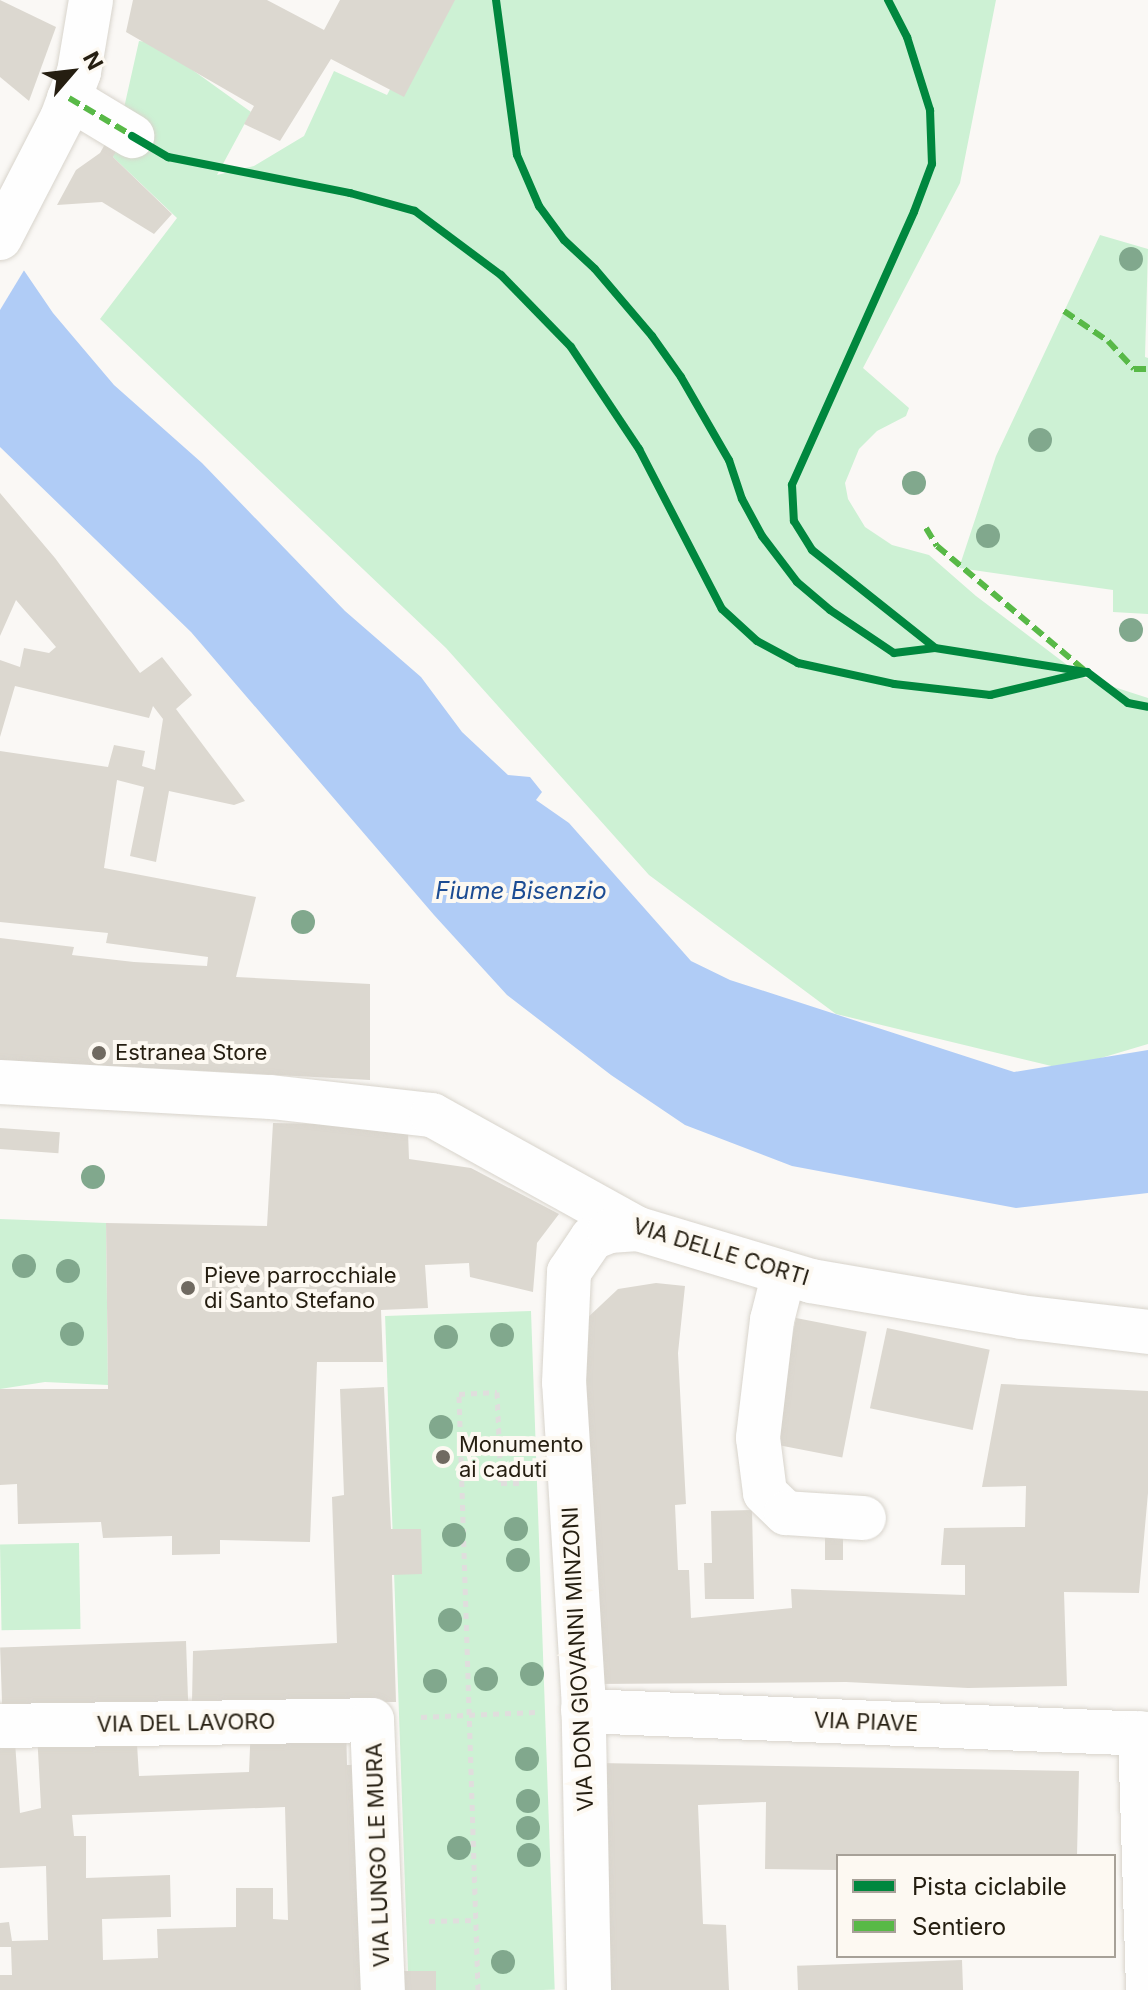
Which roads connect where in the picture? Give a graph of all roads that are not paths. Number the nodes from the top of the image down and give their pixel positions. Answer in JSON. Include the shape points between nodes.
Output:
{"nodes":[{"id":1,"x":91,"y":0,"type":"edge"},
{"id":2,"x":69,"y":98,"type":"junction"},
{"id":3,"x":132,"y":136,"type":"dead end"},
{"id":4,"x":0,"y":238,"type":"edge"},
{"id":5,"x":0,"y":1082,"type":"edge"},
{"id":6,"x":638,"y":1229,"type":"junction"},
{"id":7,"x":784,"y":1273,"type":"junction"},
{"id":8,"x":1148,"y":1332,"type":"edge"},
{"id":9,"x":864,"y":1518,"type":"dead end"},
{"id":10,"x":583,"y":1711,"type":"junction"},
{"id":11,"x":392,"y":1719,"type":"joint"},
{"id":12,"x":0,"y":1726,"type":"edge"},
{"id":13,"x":1144,"y":1734,"type":"edge"},
{"id":14,"x":383,"y":1990,"type":"edge"},
{"id":15,"x":589,"y":1990,"type":"edge"},
{"id":16,"x":1148,"y":1990,"type":"edge"}],
"edges":[{"from":1,"to":2,"type":"street","via":[[79,72]]},
{"from":2,"to":3,"type":"street"},
{"from":2,"to":4,"type":"street"},
{"from":5,"to":6,"type":"street","name":"VIA DELLE CORTI","via":[[271,1097],[432,1115]]},
{"from":6,"to":7,"type":"street","name":"VIA DELLE CORTI"},
{"from":6,"to":10,"type":"street","name":"VIA DON GIOVANNI MINZONI","via":[[592,1238],[569,1272],[564,1383]]},
{"from":7,"to":8,"type":"street","name":"VIA DELLE CORTI","via":[[1021,1317]]},
{"from":7,"to":9,"type":"street","via":[[772,1320],[758,1438],[765,1493],[786,1513]]},
{"from":10,"to":13,"type":"street","name":"VIA PIAVE"},
{"from":10,"to":15,"type":"street","name":"VIA DON GIOVANNI MINZONI"},
{"from":11,"to":12,"type":"street","name":"VIA DEL LAVORO"},
{"from":11,"to":14,"type":"street","name":"VIA LUNGO LE MURA"},
{"from":13,"to":16,"type":"street"}]}
